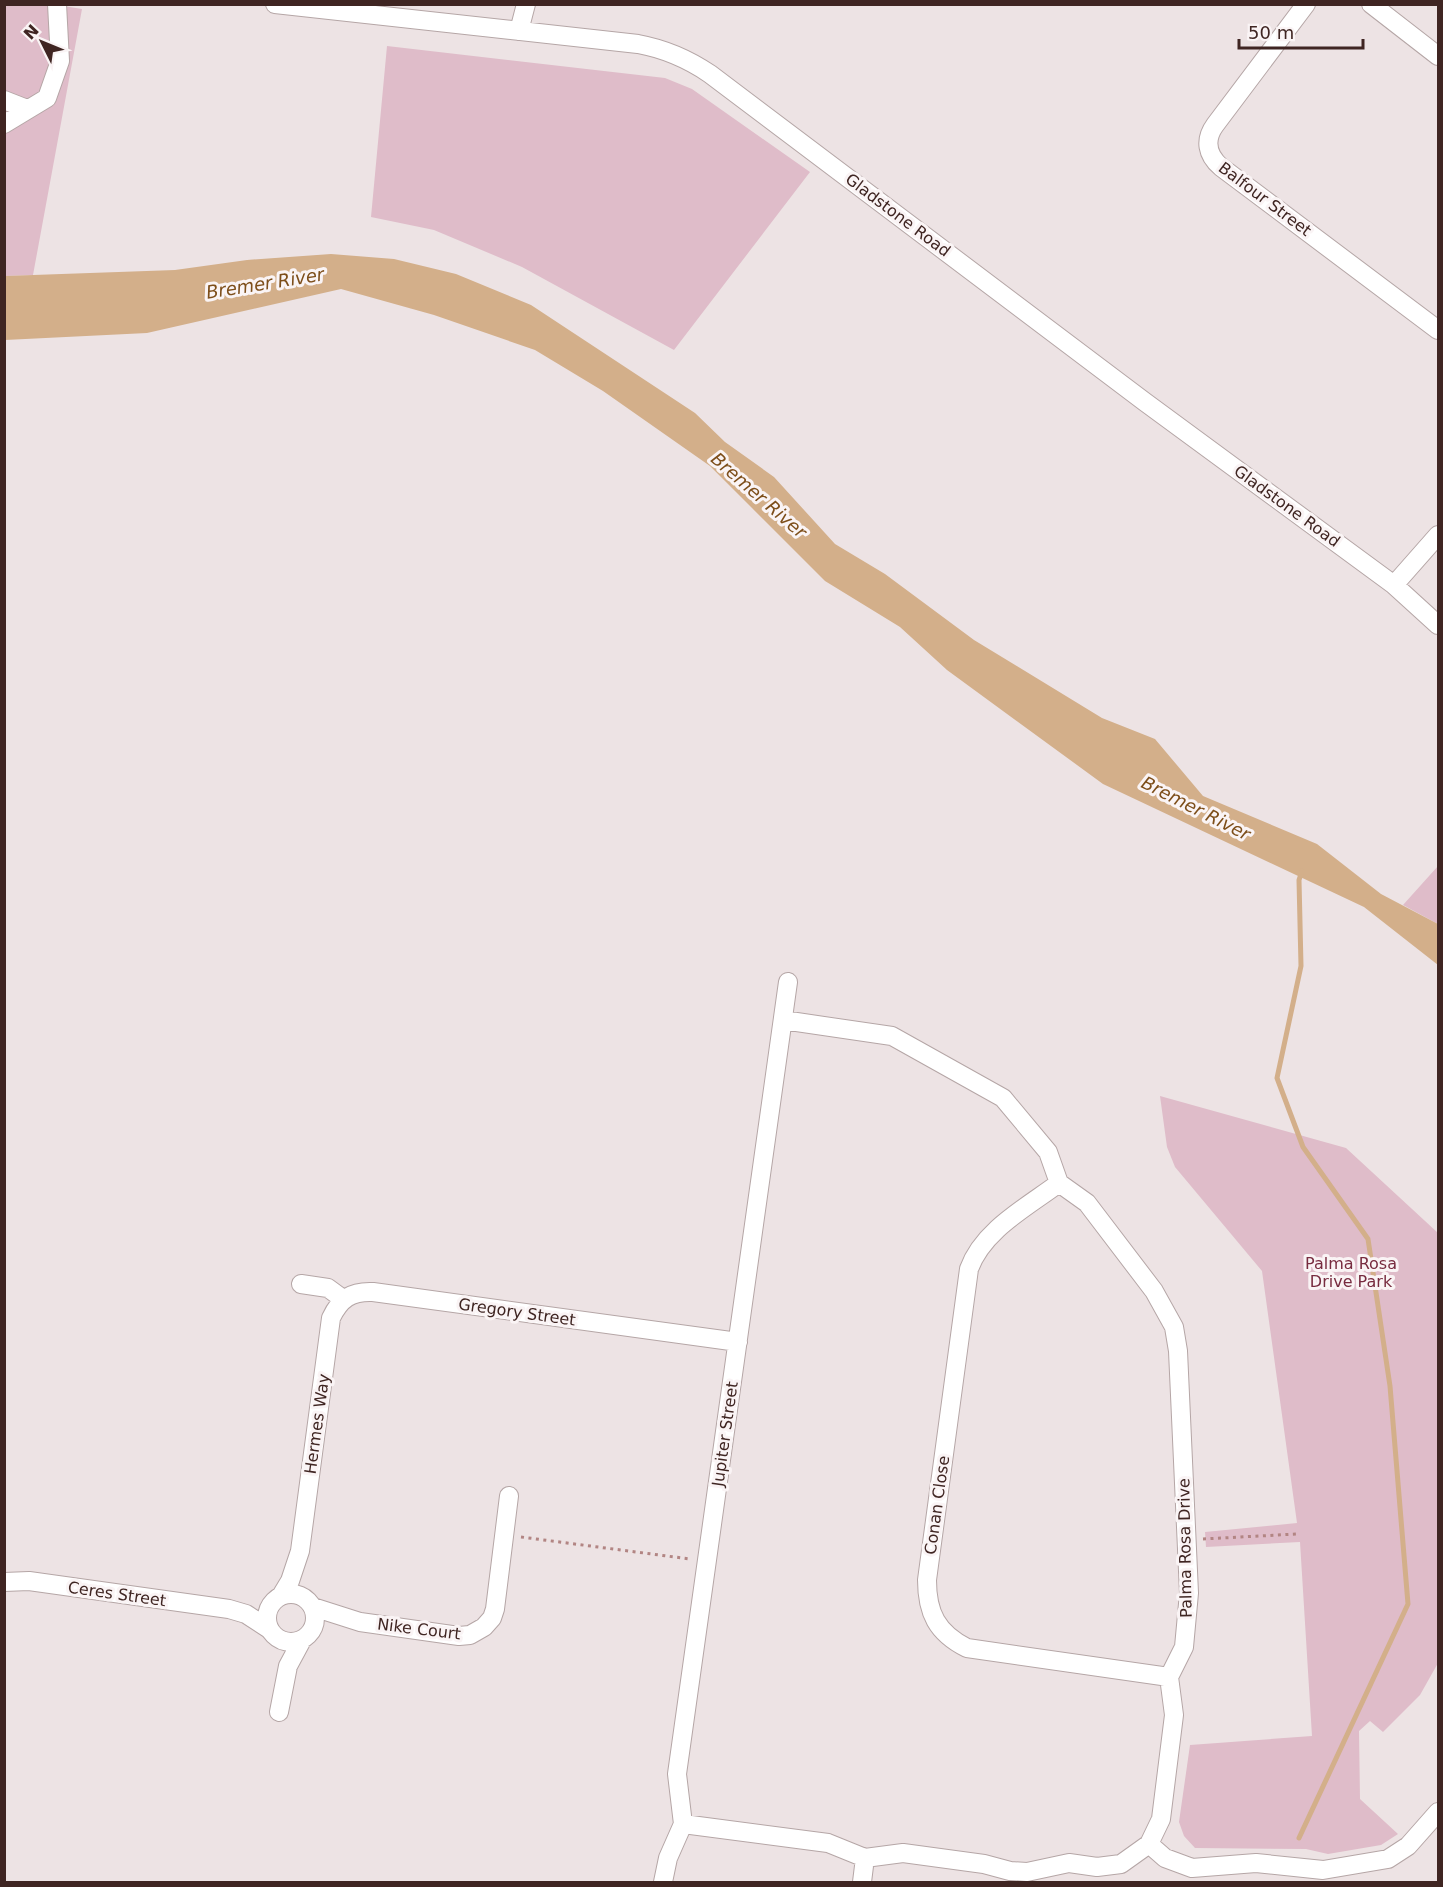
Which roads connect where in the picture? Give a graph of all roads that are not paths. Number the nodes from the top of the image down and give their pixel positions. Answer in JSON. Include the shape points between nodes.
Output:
{"nodes":[{"id":1,"x":57,"y":4,"type":"edge"},
{"id":2,"x":275,"y":4,"type":"edge"},
{"id":3,"x":526,"y":4,"type":"edge"},
{"id":4,"x":1306,"y":4,"type":"edge"},
{"id":5,"x":1371,"y":4,"type":"edge"},
{"id":6,"x":519,"y":31,"type":"junction"},
{"id":7,"x":1438,"y":56,"type":"edge"},
{"id":8,"x":4,"y":100,"type":"edge"},
{"id":9,"x":27,"y":109,"type":"junction"},
{"id":10,"x":4,"y":124,"type":"edge"},
{"id":11,"x":1438,"y":330,"type":"edge"},
{"id":12,"x":1438,"y":535,"type":"edge"},
{"id":13,"x":1394,"y":585,"type":"junction"},
{"id":14,"x":1438,"y":625,"type":"edge"},
{"id":15,"x":788,"y":982,"type":"dead end"},
{"id":16,"x":783,"y":1020,"type":"junction"},
{"id":17,"x":1059,"y":1183,"type":"junction"},
{"id":18,"x":301,"y":1284,"type":"dead end"},
{"id":19,"x":343,"y":1299,"type":"junction"},
{"id":20,"x":738,"y":1342,"type":"junction"},
{"id":21,"x":509,"y":1496,"type":"dead end"},
{"id":22,"x":300,"y":1551,"type":"junction"},
{"id":23,"x":4,"y":1582,"type":"edge"},
{"id":24,"x":278,"y":1598,"type":"junction"},
{"id":25,"x":311,"y":1604,"type":"junction"},
{"id":26,"x":229,"y":1609,"type":"junction"},
{"id":27,"x":360,"y":1622,"type":"junction"},
{"id":28,"x":272,"y":1632,"type":"junction"},
{"id":29,"x":307,"y":1635,"type":"junction"},
{"id":30,"x":1169,"y":1677,"type":"junction"},
{"id":31,"x":284,"y":1680,"type":"junction"},
{"id":32,"x":279,"y":1712,"type":"dead end"},
{"id":33,"x":1438,"y":1812,"type":"edge"},
{"id":34,"x":683,"y":1824,"type":"junction"},
{"id":35,"x":1149,"y":1844,"type":"junction"},
{"id":36,"x":865,"y":1858,"type":"junction"},
{"id":37,"x":663,"y":1882,"type":"edge"},
{"id":38,"x":862,"y":1882,"type":"edge"}],
"edges":[{"from":1,"to":9,"type":"street","via":[[60,61],[47,98]]},
{"from":2,"to":6,"type":"street","name":"Gladstone Road"},
{"from":3,"to":6,"type":"street"},
{"from":4,"to":11,"type":"street","name":"Balfour Street","via":[[1215,125],[1208,141],[1209,152],[1221,167]]},
{"from":5,"to":7,"type":"street"},
{"from":6,"to":13,"type":"street","name":"Gladstone Road","via":[[648,46],[677,55],[702,69]]},
{"from":8,"to":9,"type":"street"},
{"from":9,"to":10,"type":"street"},
{"from":12,"to":13,"type":"street"},
{"from":13,"to":14,"type":"street","name":"Gladstone Road"},
{"from":15,"to":16,"type":"street","name":"Jupiter Street"},
{"from":16,"to":17,"type":"street","via":[[892,1036],[1003,1098],[1048,1152]]},
{"from":16,"to":20,"type":"street","name":"Jupiter Street"},
{"from":17,"to":30,"type":"street","name":"Palma Rosa Drive","via":[[1087,1203],[1154,1291],[1174,1327],[1180,1373],[1188,1621],[1184,1647]]},
{"from":17,"to":30,"type":"street","name":"Conan Close","via":[[988,1237],[969,1269],[927,1600],[943,1632],[967,1648]]},
{"from":18,"to":19,"type":"street","via":[[328,1288]]},
{"from":19,"to":20,"type":"street","name":"Gregory Street","via":[[360,1291],[373,1292]]},
{"from":19,"to":22,"type":"street","name":"Hermes Way","via":[[331,1318]]},
{"from":20,"to":34,"type":"street","name":"Jupiter Street","via":[[677,1774]]},
{"from":21,"to":27,"type":"street","name":"Nike Court","via":[[495,1609],[492,1618],[478,1631],[459,1636]]},
{"from":22,"to":24,"type":"street","name":"Hermes Way","via":[[290,1581]]},
{"from":22,"to":25,"type":"street","name":"Hermes Way"},
{"from":23,"to":26,"type":"street","name":"Ceres Street","via":[[29,1581]]},
{"from":24,"to":25,"type":"street","via":[[296,1594]]},
{"from":24,"to":26,"type":"street","name":"Ceres Street"},
{"from":24,"to":28,"type":"street","via":[[267,1614]]},
{"from":25,"to":27,"type":"street","name":"Nike Court"},
{"from":25,"to":29,"type":"street","via":[[315,1622]]},
{"from":26,"to":28,"type":"street","name":"Ceres Street","via":[[246,1614]]},
{"from":27,"to":29,"type":"street","name":"Nike Court"},
{"from":28,"to":29,"type":"street","via":[[287,1642]]},
{"from":28,"to":31,"type":"street"},
{"from":29,"to":31,"type":"street"},
{"from":30,"to":35,"type":"street","via":[[1174,1715],[1161,1819]]},
{"from":31,"to":32,"type":"street"},
{"from":33,"to":35,"type":"street","via":[[1407,1846],[1388,1859],[1323,1870],[1256,1863],[1192,1868],[1172,1861]]},
{"from":34,"to":36,"type":"street","via":[[828,1843]]},
{"from":34,"to":37,"type":"street","via":[[668,1858]]},
{"from":35,"to":36,"type":"street","via":[[1121,1864],[1097,1867],[1069,1863],[1027,1872],[903,1853]]},
{"from":36,"to":38,"type":"street"}]}
